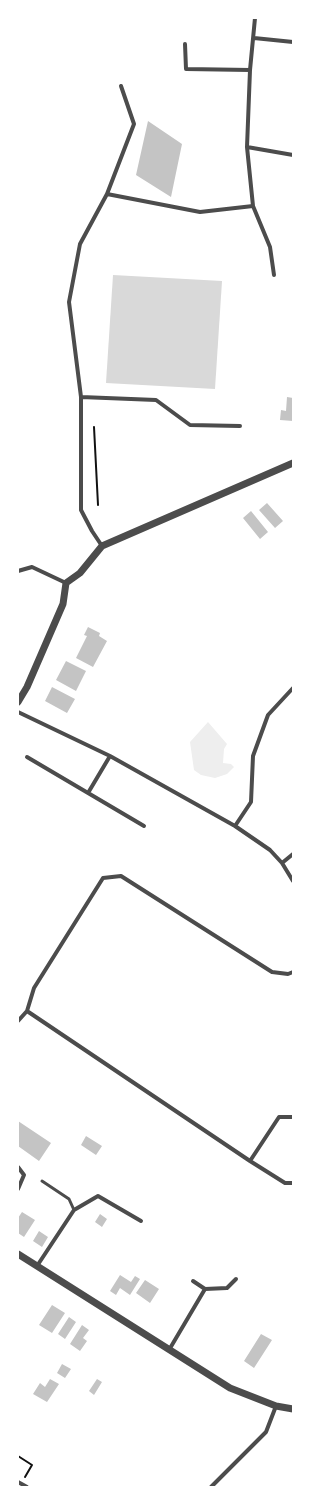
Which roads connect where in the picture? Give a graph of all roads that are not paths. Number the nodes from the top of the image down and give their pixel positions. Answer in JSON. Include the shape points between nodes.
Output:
{"nodes":[{"id":1,"x":255,"y":18,"type":"edge"},
{"id":2,"x":254,"y":38,"type":"junction"},
{"id":3,"x":293,"y":42,"type":"edge"},
{"id":4,"x":185,"y":44,"type":"dead end"},
{"id":5,"x":250,"y":70,"type":"junction"},
{"id":6,"x":121,"y":86,"type":"dead end"},
{"id":7,"x":247,"y":147,"type":"junction"},
{"id":8,"x":293,"y":155,"type":"edge"},
{"id":9,"x":107,"y":194,"type":"junction"},
{"id":10,"x":253,"y":206,"type":"junction"},
{"id":11,"x":274,"y":276,"type":"dead end"},
{"id":12,"x":81,"y":397,"type":"junction"},
{"id":13,"x":240,"y":426,"type":"dead end"},
{"id":14,"x":293,"y":463,"type":"edge"},
{"id":15,"x":102,"y":546,"type":"junction"},
{"id":16,"x":18,"y":572,"type":"edge"},
{"id":17,"x":66,"y":583,"type":"junction"},
{"id":18,"x":293,"y":688,"type":"edge"},
{"id":19,"x":18,"y":702,"type":"edge"},
{"id":20,"x":18,"y":712,"type":"edge"},
{"id":21,"x":110,"y":756,"type":"junction"},
{"id":22,"x":27,"y":757,"type":"dead end"},
{"id":23,"x":88,"y":793,"type":"junction"},
{"id":24,"x":144,"y":826,"type":"dead end"},
{"id":25,"x":235,"y":826,"type":"junction"},
{"id":26,"x":293,"y":854,"type":"edge"},
{"id":27,"x":282,"y":863,"type":"junction"},
{"id":28,"x":293,"y":881,"type":"edge"},
{"id":29,"x":293,"y":972,"type":"edge"},
{"id":30,"x":27,"y":1011,"type":"junction"},
{"id":31,"x":18,"y":1022,"type":"edge"},
{"id":32,"x":293,"y":1118,"type":"edge"},
{"id":33,"x":250,"y":1161,"type":"junction"},
{"id":34,"x":18,"y":1167,"type":"edge"},
{"id":35,"x":42,"y":1181,"type":"dead end"},
{"id":36,"x":293,"y":1183,"type":"edge"},
{"id":37,"x":18,"y":1189,"type":"edge"},
{"id":38,"x":74,"y":1210,"type":"junction"},
{"id":39,"x":141,"y":1221,"type":"dead end"},
{"id":40,"x":18,"y":1254,"type":"edge"},
{"id":41,"x":37,"y":1266,"type":"junction"},
{"id":42,"x":236,"y":1279,"type":"dead end"},
{"id":43,"x":193,"y":1281,"type":"dead end"},
{"id":44,"x":205,"y":1289,"type":"junction"},
{"id":45,"x":169,"y":1351,"type":"junction"},
{"id":46,"x":276,"y":1406,"type":"junction"},
{"id":47,"x":293,"y":1409,"type":"edge"},
{"id":48,"x":20,"y":1483,"type":"edge"},
{"id":49,"x":27,"y":1487,"type":"edge"},
{"id":50,"x":211,"y":1487,"type":"edge"}],
"edges":[{"from":1,"to":2,"type":"street"},
{"from":2,"to":3,"type":"street"},
{"from":2,"to":5,"type":"street"},
{"from":4,"to":5,"type":"street","via":[[186,69]]},
{"from":5,"to":7,"type":"street"},
{"from":6,"to":9,"type":"street","via":[[134,124]]},
{"from":7,"to":8,"type":"street"},
{"from":7,"to":10,"type":"street"},
{"from":9,"to":10,"type":"street","via":[[200,212]]},
{"from":9,"to":12,"type":"street","via":[[80,244],[70,302]]},
{"from":10,"to":11,"type":"street","via":[[270,248]]},
{"from":12,"to":13,"type":"street","via":[[156,400],[190,425]]},
{"from":12,"to":15,"type":"street","via":[[81,510]]},
{"from":14,"to":15,"type":"street"},
{"from":15,"to":17,"type":"street","via":[[80,573]]},
{"from":16,"to":17,"type":"street","via":[[32,567]]},
{"from":17,"to":19,"type":"street","via":[[63,604],[28,687]]},
{"from":18,"to":25,"type":"street","via":[[268,715],[253,756],[251,802]]},
{"from":20,"to":21,"type":"street"},
{"from":21,"to":23,"type":"street"},
{"from":21,"to":25,"type":"street"},
{"from":22,"to":23,"type":"street"},
{"from":23,"to":24,"type":"street"},
{"from":25,"to":27,"type":"street","via":[[270,850]]},
{"from":26,"to":27,"type":"street"},
{"from":27,"to":28,"type":"street"},
{"from":29,"to":30,"type":"street","via":[[272,972],[121,876],[103,878],[34,988]]},
{"from":30,"to":31,"type":"street"},
{"from":30,"to":33,"type":"street"},
{"from":32,"to":33,"type":"street","via":[[279,1117]]},
{"from":33,"to":36,"type":"street","via":[[285,1183]]},
{"from":34,"to":37,"type":"street","via":[[24,1175]]},
{"from":35,"to":38,"type":"lane","via":[[69,1199]]},
{"from":38,"to":39,"type":"street","via":[[98,1196]]},
{"from":38,"to":41,"type":"street"},
{"from":40,"to":41,"type":"street"},
{"from":41,"to":45,"type":"street"},
{"from":42,"to":44,"type":"street","via":[[227,1288]]},
{"from":43,"to":44,"type":"street"},
{"from":44,"to":45,"type":"street"},
{"from":45,"to":46,"type":"street","via":[[230,1388]]},
{"from":46,"to":47,"type":"street"},
{"from":46,"to":50,"type":"street","via":[[266,1432]]},
{"from":48,"to":49,"type":"street"}]}
